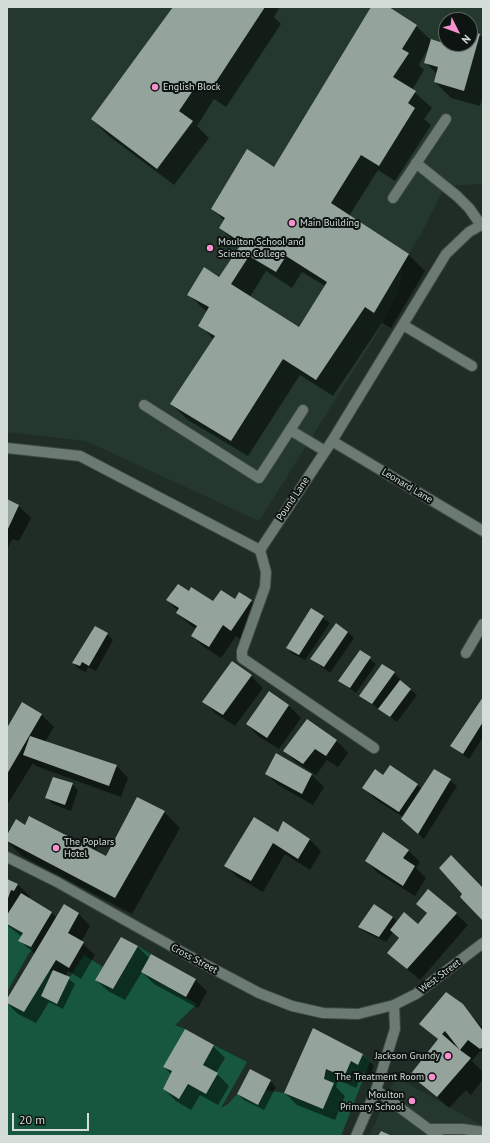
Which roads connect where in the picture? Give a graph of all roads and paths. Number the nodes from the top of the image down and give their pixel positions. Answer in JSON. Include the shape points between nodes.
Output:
{"nodes":[{"id":1,"x":446,"y":119,"type":"dead end"},
{"id":2,"x":416,"y":163,"type":"junction"},
{"id":3,"x":393,"y":198,"type":"dead end"},
{"id":4,"x":482,"y":225,"type":"edge"},
{"id":5,"x":403,"y":325,"type":"junction"},
{"id":6,"x":472,"y":366,"type":"dead end"},
{"id":7,"x":144,"y":405,"type":"dead end"},
{"id":8,"x":303,"y":410,"type":"dead end"},
{"id":9,"x":290,"y":430,"type":"junction"},
{"id":10,"x":332,"y":442,"type":"junction"},
{"id":11,"x":7,"y":448,"type":"edge"},
{"id":12,"x":325,"y":451,"type":"junction"},
{"id":13,"x":483,"y":531,"type":"edge"},
{"id":14,"x":260,"y":550,"type":"junction"},
{"id":15,"x":483,"y":624,"type":"edge"},
{"id":16,"x":466,"y":654,"type":"dead end"},
{"id":17,"x":374,"y":748,"type":"dead end"},
{"id":18,"x":7,"y":857,"type":"edge"},
{"id":19,"x":483,"y":943,"type":"edge"},
{"id":20,"x":394,"y":1005,"type":"junction"},
{"id":21,"x":376,"y":1090,"type":"junction"},
{"id":22,"x":428,"y":1129,"type":"junction"},
{"id":23,"x":483,"y":1132,"type":"edge"},
{"id":24,"x":356,"y":1136,"type":"edge"},
{"id":25,"x":438,"y":1136,"type":"edge"}],
"edges":[{"from":1,"to":2,"type":"street"},
{"from":2,"to":3,"type":"street"},
{"from":2,"to":4,"type":"street","via":[[457,196]]},
{"from":4,"to":5,"type":"street","name":"Pound Lane","via":[[457,242],[446,254]]},
{"from":5,"to":6,"type":"street"},
{"from":5,"to":10,"type":"street","name":"Pound Lane"},
{"from":7,"to":9,"type":"street","via":[[259,478]]},
{"from":8,"to":9,"type":"street"},
{"from":9,"to":12,"type":"street"},
{"from":10,"to":12,"type":"street","name":"Pound Lane"},
{"from":10,"to":13,"type":"street","name":"Leonard Lane"},
{"from":11,"to":14,"type":"street","via":[[80,456]]},
{"from":12,"to":14,"type":"street","name":"Pound Lane"},
{"from":14,"to":17,"type":"street","via":[[266,572],[265,587],[242,651],[242,658]]},
{"from":15,"to":16,"type":"street"},
{"from":18,"to":20,"type":"street","name":"Cross Street","via":[[259,993],[292,1006],[342,1015],[358,1014]]},
{"from":19,"to":20,"type":"street","name":"West Street","via":[[428,986]]},
{"from":20,"to":21,"type":"street","via":[[395,1029]]},
{"from":21,"to":22,"type":"street"},
{"from":21,"to":24,"type":"street"},
{"from":22,"to":23,"type":"street"},
{"from":22,"to":25,"type":"street"}]}
